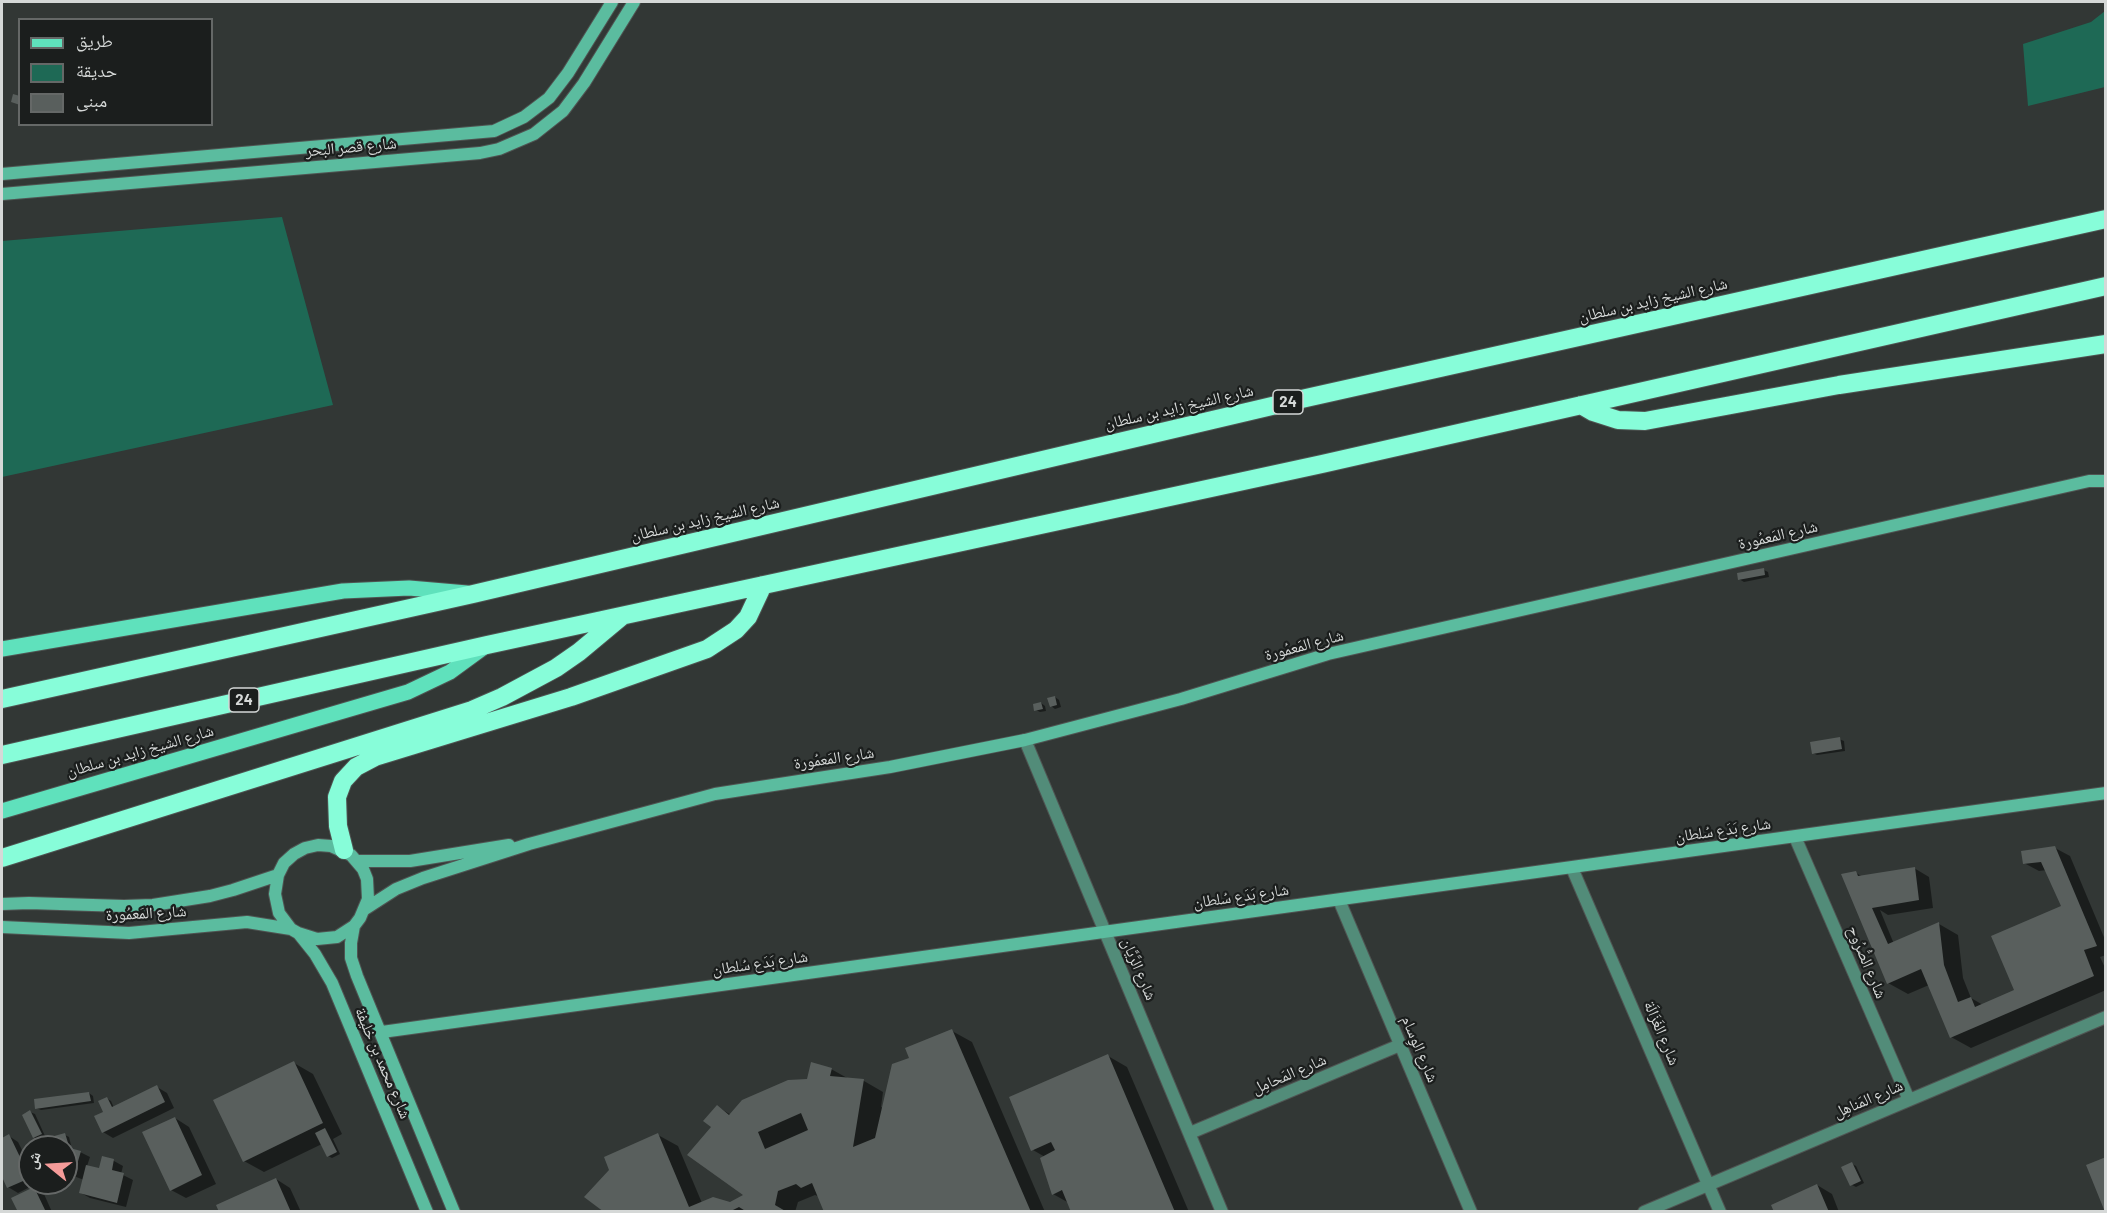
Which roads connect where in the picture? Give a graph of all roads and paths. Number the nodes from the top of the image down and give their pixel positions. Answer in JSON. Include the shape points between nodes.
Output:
{"nodes":[{"id":1,"x":612,"y":2,"type":"edge"},
{"id":2,"x":634,"y":2,"type":"edge"},
{"id":3,"x":2,"y":174,"type":"edge"},
{"id":4,"x":2,"y":194,"type":"edge"},
{"id":5,"x":2106,"y":219,"type":"edge"},
{"id":6,"x":2106,"y":286,"type":"edge"},
{"id":7,"x":2106,"y":344,"type":"edge"},
{"id":8,"x":1581,"y":405,"type":"junction"},
{"id":9,"x":2106,"y":472,"type":"edge"},
{"id":10,"x":2106,"y":480,"type":"edge"},
{"id":11,"x":2089,"y":481,"type":"junction"},
{"id":12,"x":763,"y":585,"type":"junction"},
{"id":13,"x":473,"y":594,"type":"junction"},
{"id":14,"x":623,"y":615,"type":"junction"},
{"id":15,"x":487,"y":645,"type":"junction"},
{"id":16,"x":2,"y":649,"type":"edge"},
{"id":17,"x":2,"y":699,"type":"edge"},
{"id":18,"x":1025,"y":740,"type":"junction"},
{"id":19,"x":2,"y":755,"type":"edge"},
{"id":20,"x":2106,"y":793,"type":"edge"},
{"id":21,"x":2,"y":811,"type":"edge"},
{"id":22,"x":1795,"y":837,"type":"junction"},
{"id":23,"x":528,"y":844,"type":"junction"},
{"id":24,"x":350,"y":855,"type":"junction"},
{"id":25,"x":2,"y":858,"type":"edge"},
{"id":26,"x":1572,"y":868,"type":"junction"},
{"id":27,"x":278,"y":875,"type":"junction"},
{"id":28,"x":1339,"y":900,"type":"junction"},
{"id":29,"x":2,"y":904,"type":"edge"},
{"id":30,"x":365,"y":909,"type":"junction"},
{"id":31,"x":354,"y":926,"type":"junction"},
{"id":32,"x":2,"y":927,"type":"edge"},
{"id":33,"x":295,"y":931,"type":"junction"},
{"id":34,"x":1106,"y":931,"type":"junction"},
{"id":35,"x":2106,"y":1017,"type":"edge"},
{"id":36,"x":382,"y":1032,"type":"junction"},
{"id":37,"x":1400,"y":1045,"type":"junction"},
{"id":38,"x":1909,"y":1100,"type":"junction"},
{"id":39,"x":1191,"y":1133,"type":"junction"},
{"id":40,"x":1709,"y":1184,"type":"junction"},
{"id":41,"x":427,"y":1212,"type":"edge"},
{"id":42,"x":454,"y":1212,"type":"edge"},
{"id":43,"x":1222,"y":1212,"type":"edge"},
{"id":44,"x":1471,"y":1212,"type":"edge"},
{"id":45,"x":1644,"y":1212,"type":"edge"},
{"id":46,"x":1720,"y":1212,"type":"edge"}],
"edges":[{"from":1,"to":3,"type":"street","name":"شارع قصر البحر","via":[[549,98],[524,117],[494,131]]},
{"from":2,"to":4,"type":"street","name":"شارع قصر البحر","via":[[562,111],[534,134],[499,149]]},
{"from":5,"to":13,"type":"highway","name":"شارع الشيخ زايد بن سلطان","number":"24","via":[[1306,398]]},
{"from":6,"to":8,"type":"highway","name":"شارع الشيخ زايد بن سلطان","number":"24"},
{"from":7,"to":8,"type":"highway","via":[[1839,385],[1645,421],[1606,417]]},
{"from":8,"to":12,"type":"highway","name":"شارع الشيخ زايد بن سلطان","number":"24"},
{"from":9,"to":11,"type":"street","name":"شارع المَعمُورة"},
{"from":10,"to":11,"type":"street","name":"شارع المَعمُورة"},
{"from":11,"to":18,"type":"street","name":"شارع المَعمُورة","via":[[1328,654],[1181,699]]},
{"from":12,"to":14,"type":"highway","name":"شارع الشيخ زايد بن سلطان","number":"24"},
{"from":12,"to":24,"type":"highway","via":[[736,630],[707,649],[356,766],[337,796],[338,826]]},
{"from":13,"to":16,"type":"main road","name":"شارع الشيخ زايد بن سلطان","via":[[409,588],[343,591]]},
{"from":13,"to":17,"type":"highway","name":"شارع الشيخ زايد بن سلطان","number":"24"},
{"from":14,"to":15,"type":"highway","name":"شارع الشيخ زايد بن سلطان","number":"24"},
{"from":14,"to":25,"type":"highway","via":[[556,668],[472,710]]},
{"from":15,"to":19,"type":"highway","name":"شارع الشيخ زايد بن سلطان","number":"24"},
{"from":15,"to":21,"type":"main road","name":"شارع الشيخ زايد بن سلطان","via":[[450,672],[408,692]]},
{"from":18,"to":23,"type":"street","name":"شارع المَعمُورة","via":[[899,765],[715,794]]},
{"from":18,"to":34,"type":"street","name":"شارع الرَّيَّان"},
{"from":20,"to":22,"type":"street","name":"شارع بَدَع سُلطان"},
{"from":22,"to":26,"type":"street","name":"شارع بَدَع سُلطان"},
{"from":22,"to":38,"type":"street","name":"شارع الصُّرُوح"},
{"from":23,"to":24,"type":"street","name":"شارع المَعمُورة","via":[[410,861]]},
{"from":23,"to":30,"type":"street","name":"شارع المَعمُورة","via":[[409,883]]},
{"from":24,"to":27,"type":"street","via":[[325,845],[305,848],[284,863]]},
{"from":24,"to":30,"type":"street","via":[[363,869],[369,889]]},
{"from":26,"to":28,"type":"street","name":"شارع بَدَع سُلطان"},
{"from":26,"to":40,"type":"street","name":"شارع الغَزَالَة"},
{"from":27,"to":29,"type":"street","name":"شارع المَعمُورة","via":[[210,896],[153,904]]},
{"from":27,"to":33,"type":"street","via":[[274,894],[279,913]]},
{"from":28,"to":34,"type":"street","name":"شارع بَدَع سُلطان"},
{"from":28,"to":37,"type":"street","name":"شارع الوِسام"},
{"from":30,"to":31,"type":"street"},
{"from":31,"to":33,"type":"street","via":[[337,937],[317,939]]},
{"from":31,"to":36,"type":"street","name":"شارع محمد بن خليفة","via":[[351,958]]},
{"from":32,"to":33,"type":"street","name":"شارع المَعمُورة","via":[[129,933],[247,922]]},
{"from":33,"to":41,"type":"street","name":"شارع محمد بن خليفة","via":[[332,983]]},
{"from":34,"to":36,"type":"street","name":"شارع بَدَع سُلطان"},
{"from":34,"to":39,"type":"street","name":"شارع الرَّيَّان"},
{"from":35,"to":38,"type":"street","name":"شارع المَناهِل"},
{"from":36,"to":42,"type":"street","name":"شارع محمد بن خليفة"},
{"from":37,"to":39,"type":"street","name":"شارع المَحامِل"},
{"from":37,"to":44,"type":"street","name":"شارع الوِسام"},
{"from":38,"to":40,"type":"street","name":"شارع المَناهِل"},
{"from":39,"to":43,"type":"street","name":"شارع الرَّيَّان"},
{"from":40,"to":45,"type":"street","name":"شارع المَناهِل"},
{"from":40,"to":46,"type":"street","name":"شارع الغَزَالَة"}]}
